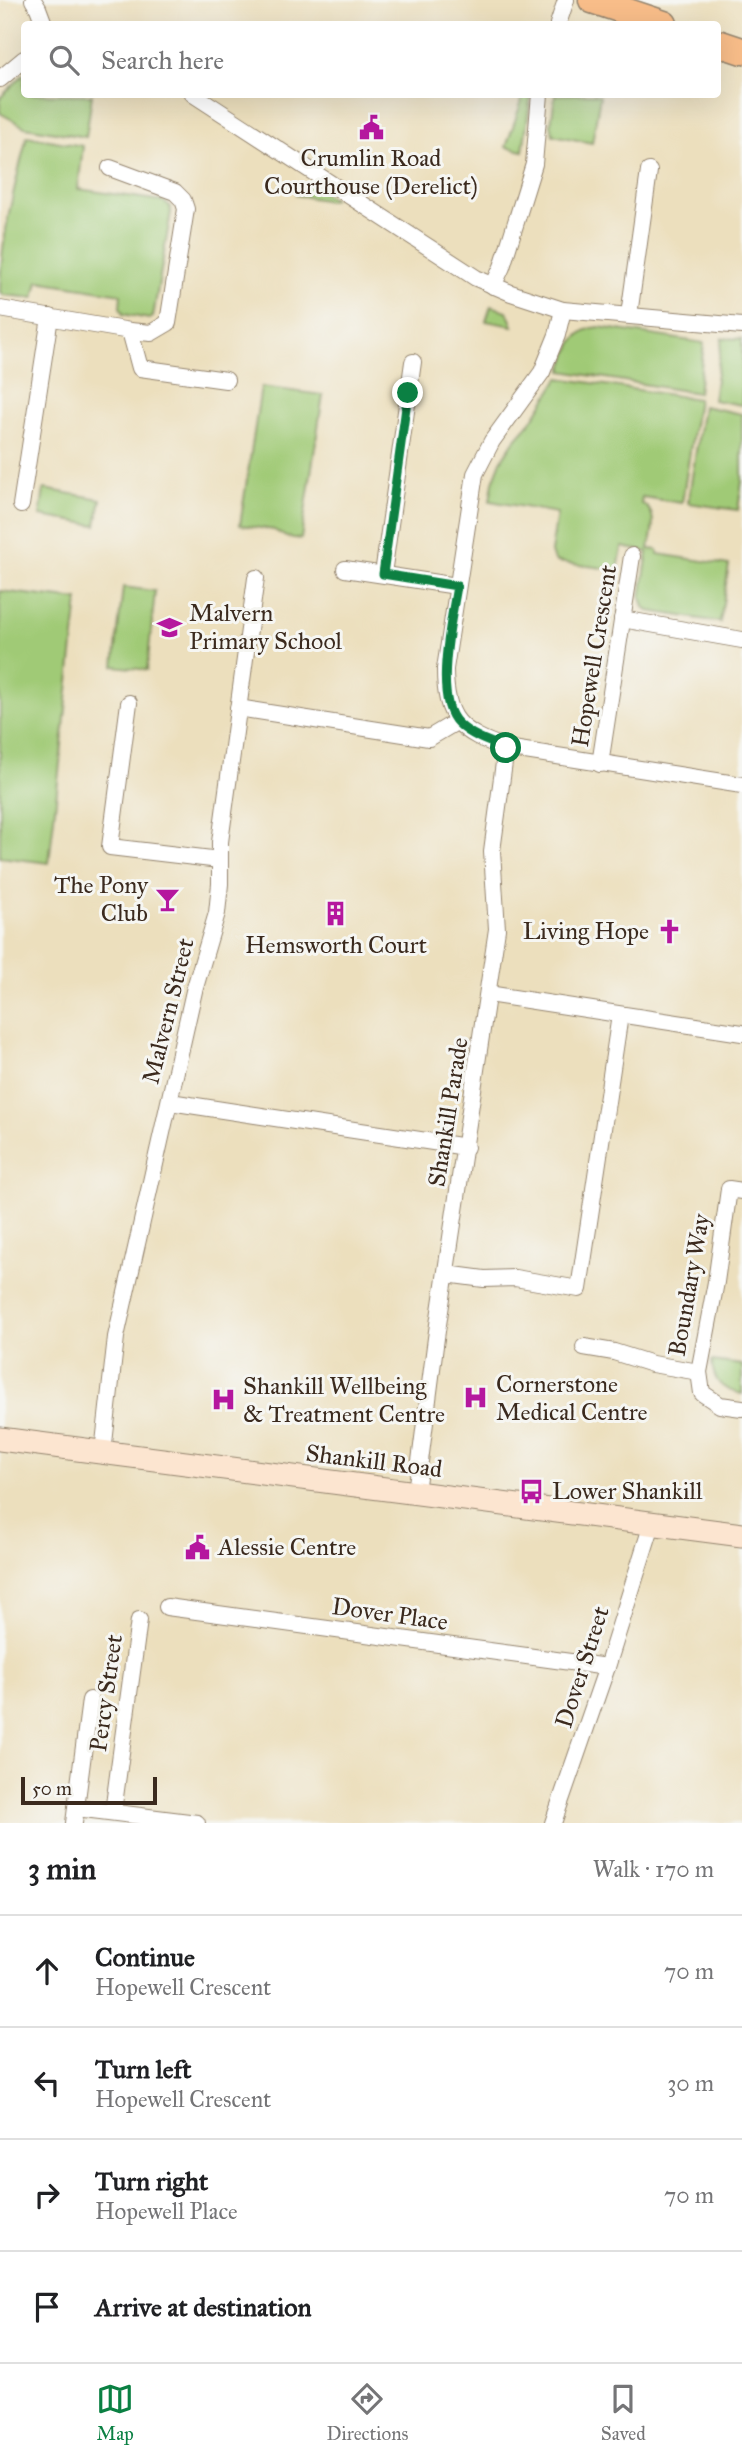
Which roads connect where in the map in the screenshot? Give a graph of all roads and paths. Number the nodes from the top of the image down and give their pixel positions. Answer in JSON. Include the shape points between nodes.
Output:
{"nodes":[{"id":1,"x":33,"y":0,"type":"edge"},
{"id":2,"x":566,"y":0,"type":"edge"},
{"id":3,"x":592,"y":0,"type":"edge"},
{"id":4,"x":43,"y":21,"type":"edge"},
{"id":5,"x":559,"y":21,"type":"edge"},
{"id":6,"x":655,"y":21,"type":"edge"},
{"id":7,"x":721,"y":44,"type":"edge"},
{"id":8,"x":742,"y":51,"type":"edge"},
{"id":9,"x":21,"y":62,"type":"edge"},
{"id":10,"x":0,"y":79,"type":"edge"},
{"id":11,"x":199,"y":98,"type":"edge"},
{"id":12,"x":540,"y":98,"type":"edge"},
{"id":13,"x":110,"y":168,"type":"dead end"},
{"id":14,"x":649,"y":171,"type":"dead end"},
{"id":15,"x":493,"y":286,"type":"junction"},
{"id":16,"x":0,"y":309,"type":"edge"},
{"id":17,"x":563,"y":310,"type":"junction"},
{"id":18,"x":629,"y":315,"type":"junction"},
{"id":19,"x":50,"y":317,"type":"junction"},
{"id":20,"x":742,"y":326,"type":"edge"},
{"id":21,"x":130,"y":331,"type":"junction"},
{"id":22,"x":413,"y":362,"type":"dead end"},
{"id":23,"x":226,"y":380,"type":"dead end"},
{"id":24,"x":21,"y":505,"type":"dead end"},
{"id":25,"x":632,"y":556,"type":"dead end"},
{"id":26,"x":345,"y":569,"type":"dead end"},
{"id":27,"x":383,"y":574,"type":"junction"},
{"id":28,"x":256,"y":579,"type":"dead end"},
{"id":29,"x":457,"y":586,"type":"junction"},
{"id":30,"x":622,"y":619,"type":"junction"},
{"id":31,"x":742,"y":640,"type":"edge"},
{"id":32,"x":129,"y":703,"type":"dead end"},
{"id":33,"x":238,"y":708,"type":"junction"},
{"id":34,"x":456,"y":722,"type":"junction"},
{"id":35,"x":506,"y":748,"type":"junction"},
{"id":36,"x":600,"y":764,"type":"junction"},
{"id":37,"x":742,"y":785,"type":"edge"},
{"id":38,"x":220,"y":860,"type":"junction"},
{"id":39,"x":488,"y":993,"type":"junction"},
{"id":40,"x":620,"y":1015,"type":"junction"},
{"id":41,"x":742,"y":1033,"type":"edge"},
{"id":42,"x":170,"y":1102,"type":"junction"},
{"id":43,"x":466,"y":1147,"type":"junction"},
{"id":44,"x":742,"y":1191,"type":"edge"},
{"id":45,"x":446,"y":1274,"type":"junction"},
{"id":46,"x":584,"y":1348,"type":"dead end"},
{"id":47,"x":699,"y":1372,"type":"junction"},
{"id":48,"x":742,"y":1408,"type":"edge"},
{"id":49,"x":0,"y":1439,"type":"edge"},
{"id":50,"x":103,"y":1452,"type":"junction"},
{"id":51,"x":416,"y":1492,"type":"junction"},
{"id":52,"x":652,"y":1524,"type":"junction"},
{"id":53,"x":742,"y":1535,"type":"edge"},
{"id":54,"x":167,"y":1607,"type":"dead end"},
{"id":55,"x":139,"y":1620,"type":"dead end"},
{"id":56,"x":607,"y":1667,"type":"junction"},
{"id":57,"x":90,"y":1700,"type":"dead end"},
{"id":58,"x":113,"y":1812,"type":"junction"},
{"id":59,"x":75,"y":1815,"type":"edge"},
{"id":60,"x":197,"y":1823,"type":"edge"},
{"id":61,"x":553,"y":1823,"type":"edge"}],
"edges":[{"from":1,"to":4,"type":"street"},
{"from":2,"to":5,"type":"street"},
{"from":3,"to":6,"type":"main road"},
{"from":7,"to":8,"type":"main road"},
{"from":9,"to":10,"type":"street"},
{"from":11,"to":15,"type":"street"},
{"from":12,"to":15,"type":"street","via":[[534,164]]},
{"from":13,"to":21,"type":"street","via":[[175,192],[186,209],[168,323],[151,333]]},
{"from":14,"to":18,"type":"street"},
{"from":15,"to":17,"type":"street"},
{"from":16,"to":19,"type":"street"},
{"from":17,"to":18,"type":"street"},
{"from":17,"to":29,"type":"street","via":[[542,372],[492,440],[475,474]]},
{"from":18,"to":20,"type":"street"},
{"from":19,"to":21,"type":"street"},
{"from":19,"to":24,"type":"street"},
{"from":21,"to":23,"type":"street","via":[[140,368]]},
{"from":22,"to":27,"type":"street"},
{"from":25,"to":30,"type":"street","name":"Hopewell Crescent"},
{"from":26,"to":27,"type":"street"},
{"from":27,"to":29,"type":"street"},
{"from":28,"to":33,"type":"street","name":"Malvern Street"},
{"from":29,"to":34,"type":"street","via":[[445,669],[445,692]]},
{"from":30,"to":31,"type":"street"},
{"from":30,"to":36,"type":"street","name":"Hopewell Crescent"},
{"from":32,"to":38,"type":"street","via":[[110,847]]},
{"from":33,"to":34,"type":"street","via":[[429,738]]},
{"from":33,"to":38,"type":"street","name":"Malvern Street"},
{"from":34,"to":35,"type":"street","name":"Hopewell Crescent","via":[[479,738]]},
{"from":35,"to":36,"type":"street","name":"Hopewell Crescent"},
{"from":35,"to":39,"type":"street","name":"Shankill Parade","via":[[492,851],[497,929]]},
{"from":36,"to":37,"type":"street","name":"Hopewell Crescent"},
{"from":38,"to":42,"type":"street","name":"Malvern Street","via":[[217,913]]},
{"from":39,"to":40,"type":"street"},
{"from":39,"to":43,"type":"street","name":"Shankill Parade"},
{"from":40,"to":41,"type":"street"},
{"from":40,"to":45,"type":"street","via":[[579,1289],[515,1278]]},
{"from":42,"to":43,"type":"street"},
{"from":42,"to":50,"type":"street","name":"Malvern Street","via":[[116,1338]]},
{"from":43,"to":45,"type":"street","name":"Shankill Parade"},
{"from":44,"to":47,"type":"street","name":"Boundary Way","via":[[729,1189]]},
{"from":45,"to":51,"type":"street","name":"Shankill Parade"},
{"from":46,"to":47,"type":"street","name":"Boundary Way"},
{"from":47,"to":48,"type":"street","via":[[702,1393],[720,1405]]},
{"from":49,"to":50,"type":"main road","name":"Shankill Road"},
{"from":50,"to":51,"type":"main road","name":"Shankill Road"},
{"from":51,"to":52,"type":"main road","name":"Shankill Road"},
{"from":52,"to":53,"type":"main road","name":"Shankill Road"},
{"from":52,"to":56,"type":"street","name":"Dover Street"},
{"from":54,"to":56,"type":"street","name":"Dover Place"},
{"from":55,"to":58,"type":"street","name":"Percy Street"},
{"from":56,"to":61,"type":"street","name":"Dover Street"},
{"from":57,"to":59,"type":"street","name":"Percy Street"},
{"from":58,"to":59,"type":"street"},
{"from":58,"to":60,"type":"street"}]}
